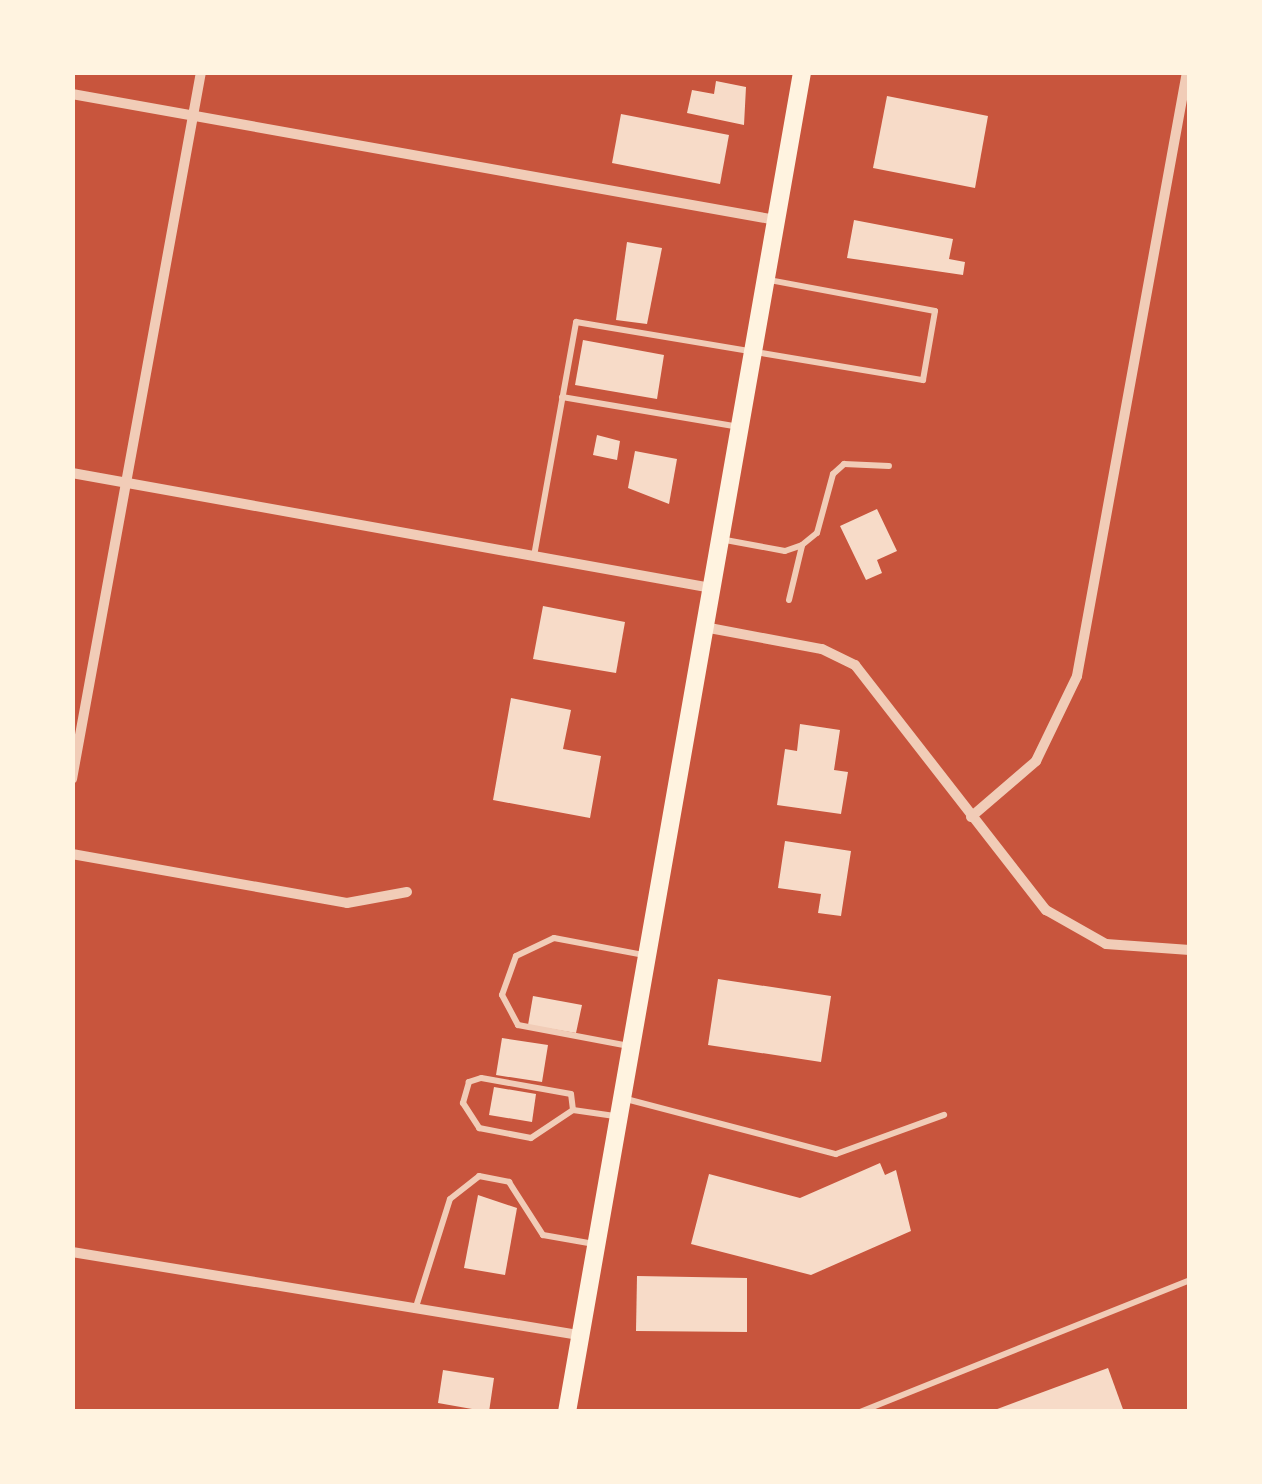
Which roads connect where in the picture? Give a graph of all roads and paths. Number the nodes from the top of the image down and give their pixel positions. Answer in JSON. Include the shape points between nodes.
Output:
{"nodes":[{"id":1,"x":200,"y":72,"type":"edge"},
{"id":2,"x":802,"y":72,"type":"edge"},
{"id":3,"x":1186,"y":72,"type":"edge"},
{"id":4,"x":72,"y":94,"type":"edge"},
{"id":5,"x":193,"y":116,"type":"junction"},
{"id":6,"x":776,"y":220,"type":"junction"},
{"id":7,"x":765,"y":279,"type":"junction"},
{"id":8,"x":753,"y":348,"type":"junction"},
{"id":9,"x":562,"y":398,"type":"junction"},
{"id":10,"x":739,"y":426,"type":"junction"},
{"id":11,"x":889,"y":466,"type":"dead end"},
{"id":12,"x":72,"y":473,"type":"edge"},
{"id":13,"x":126,"y":483,"type":"junction"},
{"id":14,"x":719,"y":538,"type":"junction"},
{"id":15,"x":802,"y":544,"type":"junction"},
{"id":16,"x":534,"y":557,"type":"junction"},
{"id":17,"x":712,"y":588,"type":"junction"},
{"id":18,"x":789,"y":600,"type":"dead end"},
{"id":19,"x":704,"y":627,"type":"junction"},
{"id":20,"x":72,"y":778,"type":"edge"},
{"id":21,"x":971,"y":817,"type":"junction"},
{"id":22,"x":72,"y":854,"type":"edge"},
{"id":23,"x":407,"y":892,"type":"dead end"},
{"id":24,"x":1190,"y":950,"type":"edge"},
{"id":25,"x":645,"y":955,"type":"junction"},
{"id":26,"x":629,"y":1046,"type":"junction"},
{"id":27,"x":618,"y":1107,"type":"junction"},
{"id":28,"x":573,"y":1110,"type":"junction"},
{"id":29,"x":944,"y":1115,"type":"dead end"},
{"id":30,"x":595,"y":1244,"type":"junction"},
{"id":31,"x":72,"y":1252,"type":"edge"},
{"id":32,"x":1190,"y":1280,"type":"edge"},
{"id":33,"x":415,"y":1312,"type":"junction"},
{"id":34,"x":580,"y":1335,"type":"junction"},
{"id":35,"x":567,"y":1412,"type":"edge"},
{"id":36,"x":860,"y":1412,"type":"edge"}],
"edges":[{"from":1,"to":5,"type":"street"},
{"from":2,"to":6,"type":"main road"},
{"from":3,"to":21,"type":"street","via":[[1077,676],[1036,761]]},
{"from":4,"to":5,"type":"street"},
{"from":5,"to":6,"type":"street"},
{"from":5,"to":13,"type":"street"},
{"from":6,"to":7,"type":"main road"},
{"from":7,"to":8,"type":"main road"},
{"from":7,"to":8,"type":"lane","via":[[935,311],[926,363],[923,380]]},
{"from":8,"to":9,"type":"lane","via":[[576,322]]},
{"from":8,"to":10,"type":"main road"},
{"from":9,"to":10,"type":"lane"},
{"from":9,"to":16,"type":"lane"},
{"from":10,"to":14,"type":"main road"},
{"from":11,"to":15,"type":"lane","via":[[844,464],[833,474],[817,532]]},
{"from":12,"to":13,"type":"street"},
{"from":13,"to":16,"type":"street"},
{"from":13,"to":20,"type":"street"},
{"from":14,"to":15,"type":"lane","via":[[785,551]]},
{"from":14,"to":17,"type":"main road"},
{"from":15,"to":18,"type":"lane"},
{"from":16,"to":17,"type":"street"},
{"from":17,"to":19,"type":"main road"},
{"from":19,"to":21,"type":"street","via":[[822,649],[854,666],[897,708]]},
{"from":19,"to":25,"type":"main road"},
{"from":21,"to":24,"type":"street","via":[[1019,883],[1078,932],[1140,951]]},
{"from":22,"to":23,"type":"street","via":[[347,903]]},
{"from":25,"to":26,"type":"main road"},
{"from":25,"to":26,"type":"lane","via":[[554,938],[516,956],[502,995],[518,1025]]},
{"from":26,"to":27,"type":"main road"},
{"from":27,"to":28,"type":"lane"},
{"from":27,"to":29,"type":"lane","via":[[836,1154]]},
{"from":27,"to":30,"type":"main road"},
{"from":28,"to":28,"type":"lane","via":[[570,1094],[481,1078],[469,1082],[463,1103],[480,1128],[546,1136]]},
{"from":30,"to":33,"type":"lane","via":[[544,1235],[509,1182],[462,1183]]},
{"from":30,"to":34,"type":"main road"},
{"from":31,"to":33,"type":"street"},
{"from":32,"to":36,"type":"lane"},
{"from":33,"to":34,"type":"street"},
{"from":34,"to":35,"type":"main road"}]}
